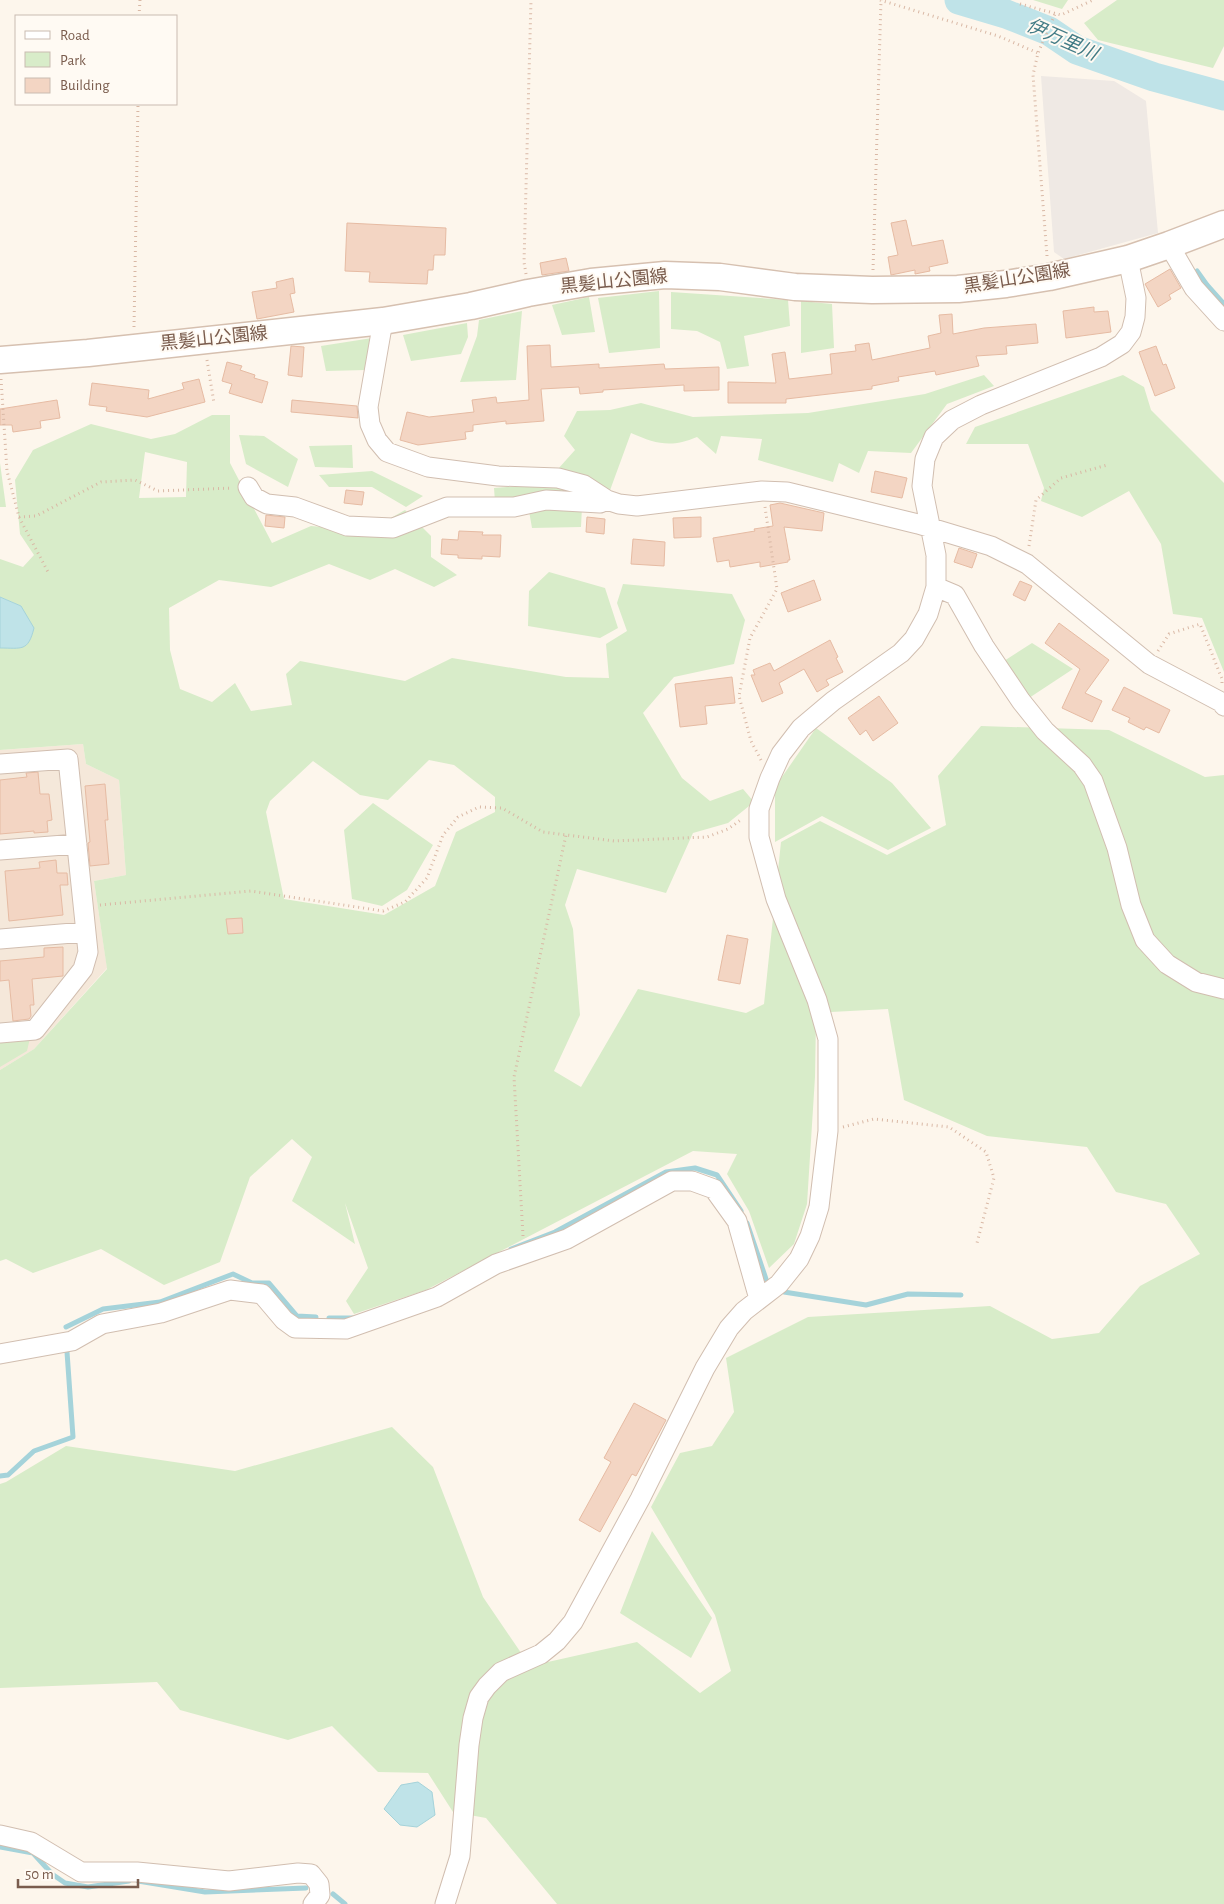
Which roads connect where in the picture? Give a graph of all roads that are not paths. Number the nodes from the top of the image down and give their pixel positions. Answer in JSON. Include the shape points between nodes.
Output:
{"nodes":[{"id":1,"x":1224,"y":224,"type":"edge"},
{"id":2,"x":1169,"y":245,"type":"junction"},
{"id":3,"x":1128,"y":259,"type":"junction"},
{"id":4,"x":383,"y":321,"type":"junction"},
{"id":5,"x":1224,"y":321,"type":"edge"},
{"id":6,"x":0,"y":360,"type":"edge"},
{"id":7,"x":248,"y":487,"type":"road end"},
{"id":8,"x":606,"y":500,"type":"junction"},
{"id":9,"x":931,"y":528,"type":"junction"},
{"id":10,"x":936,"y":588,"type":"junction"},
{"id":11,"x":1222,"y":704,"type":"edge"},
{"id":12,"x":0,"y":764,"type":"edge"},
{"id":13,"x":76,"y":844,"type":"junction"},
{"id":14,"x":0,"y":850,"type":"edge"},
{"id":15,"x":85,"y":932,"type":"junction"},
{"id":16,"x":0,"y":939,"type":"edge"},
{"id":17,"x":1224,"y":990,"type":"edge"},
{"id":18,"x":0,"y":1033,"type":"edge"},
{"id":19,"x":759,"y":1299,"type":"junction"},
{"id":20,"x":0,"y":1354,"type":"edge"},
{"id":21,"x":0,"y":1834,"type":"edge"},
{"id":22,"x":313,"y":1904,"type":"edge"},
{"id":23,"x":445,"y":1904,"type":"edge"}],
"edges":[{"from":1,"to":2,"type":"main road","name":"黒髪山公園線"},
{"from":2,"to":3,"type":"main road","name":"黒髪山公園線"},
{"from":2,"to":5,"type":"street","via":[[1194,288]]},
{"from":3,"to":4,"type":"main road","name":"黒髪山公園線","via":[[1049,277],[958,288],[872,290],[795,287],[720,277],[665,275],[591,282]]},
{"from":3,"to":9,"type":"street","via":[[1136,298],[1136,317],[1122,344],[1101,357],[981,405],[952,420],[934,437],[925,459],[922,486]]},
{"from":4,"to":6,"type":"main road","name":"黒髪山公園線"},
{"from":4,"to":8,"type":"street","via":[[368,407],[376,440],[387,452],[428,467],[498,476],[558,478],[584,485]]},
{"from":7,"to":8,"type":"street","via":[[254,497],[268,504],[295,507],[347,526],[393,528],[447,507],[514,508],[546,500],[600,503]]},
{"from":8,"to":9,"type":"street","via":[[637,506],[762,491],[796,494]]},
{"from":9,"to":10,"type":"street","via":[[936,555]]},
{"from":9,"to":11,"type":"street","via":[[991,546],[1027,564],[1150,664]]},
{"from":10,"to":17,"type":"street","via":[[955,595],[1021,701],[1045,731],[1082,765],[1093,781],[1144,940],[1166,964],[1196,982]]},
{"from":10,"to":19,"type":"street","via":[[928,614],[914,639],[801,728],[781,754],[760,809],[759,837],[776,899],[817,1000],[828,1039],[828,1131],[818,1207],[810,1236],[799,1259],[779,1284]]},
{"from":12,"to":13,"type":"street","via":[[68,759]]},
{"from":13,"to":14,"type":"street"},
{"from":13,"to":15,"type":"street"},
{"from":15,"to":16,"type":"street"},
{"from":15,"to":18,"type":"street","via":[[88,952],[83,969],[35,1030]]},
{"from":19,"to":20,"type":"street","via":[[738,1221],[714,1189],[692,1181],[672,1181],[567,1239],[496,1264],[437,1297],[346,1329],[295,1328],[262,1294],[230,1290],[161,1313],[102,1324],[72,1341]]},
{"from":19,"to":23,"type":"street","via":[[728,1328],[573,1622],[541,1654],[501,1672],[479,1697],[469,1745],[460,1856]]},
{"from":21,"to":22,"type":"street","via":[[31,1842],[81,1872],[137,1872],[229,1881],[312,1874],[319,1884],[320,1895]]}]}
